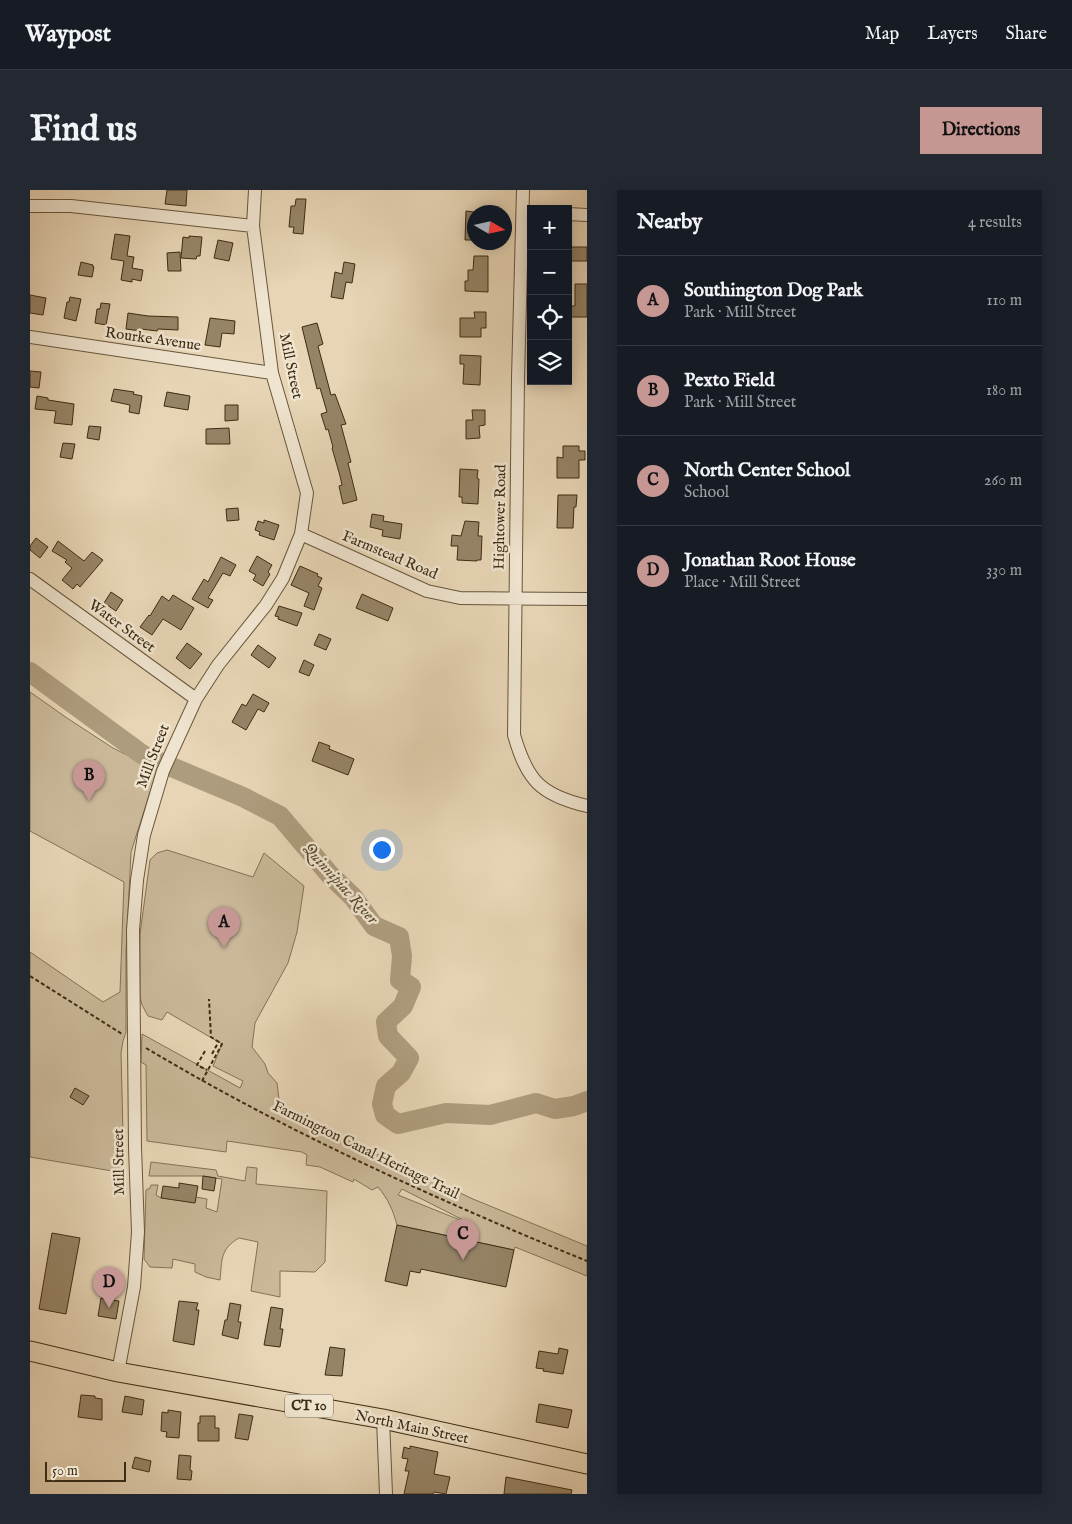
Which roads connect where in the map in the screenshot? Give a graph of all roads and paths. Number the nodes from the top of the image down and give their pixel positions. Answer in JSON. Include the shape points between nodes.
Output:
{"nodes":[{"id":1,"x":254,"y":190,"type":"edge"},
{"id":2,"x":523,"y":190,"type":"edge"},
{"id":3,"x":30,"y":206,"type":"edge"},
{"id":4,"x":527,"y":214,"type":"edge"},
{"id":5,"x":572,"y":214,"type":"edge"},
{"id":6,"x":587,"y":214,"type":"edge"},
{"id":7,"x":252,"y":226,"type":"junction"},
{"id":8,"x":30,"y":337,"type":"edge"},
{"id":9,"x":272,"y":373,"type":"junction"},
{"id":10,"x":301,"y":534,"type":"junction"},
{"id":11,"x":30,"y":579,"type":"edge"},
{"id":12,"x":516,"y":599,"type":"junction"},
{"id":13,"x":587,"y":599,"type":"edge"},
{"id":14,"x":196,"y":699,"type":"junction"},
{"id":15,"x":587,"y":806,"type":"edge"},
{"id":16,"x":30,"y":976,"type":"edge"},
{"id":17,"x":209,"y":999,"type":"dead end"},
{"id":18,"x":126,"y":1036,"type":"dead end"},
{"id":19,"x":219,"y":1041,"type":"junction"},
{"id":20,"x":142,"y":1046,"type":"dead end"},
{"id":21,"x":205,"y":1050,"type":"dead end"},
{"id":22,"x":212,"y":1054,"type":"dead end"},
{"id":23,"x":207,"y":1070,"type":"junction"},
{"id":24,"x":202,"y":1081,"type":"junction"},
{"id":25,"x":587,"y":1261,"type":"edge"},
{"id":26,"x":30,"y":1351,"type":"edge"},
{"id":27,"x":118,"y":1372,"type":"junction"},
{"id":28,"x":383,"y":1419,"type":"junction"},
{"id":29,"x":587,"y":1464,"type":"edge"},
{"id":30,"x":386,"y":1494,"type":"edge"}],
"edges":[{"from":1,"to":7,"type":"street","name":"Mill Street"},
{"from":2,"to":4,"type":"street","name":"Hightower Road"},
{"from":3,"to":7,"type":"street","via":[[71,206]]},
{"from":4,"to":12,"type":"street","name":"Hightower Road","via":[[518,378]]},
{"from":5,"to":6,"type":"street"},
{"from":7,"to":9,"type":"street","name":"Mill Street"},
{"from":8,"to":9,"type":"street","name":"Rourke Avenue"},
{"from":9,"to":10,"type":"street","name":"Mill Street","via":[[307,493]]},
{"from":10,"to":12,"type":"street","name":"Farmstead Road","via":[[427,591],[460,598]]},
{"from":10,"to":14,"type":"street","name":"Mill Street","via":[[283,578],[266,605],[218,665]]},
{"from":11,"to":14,"type":"street","name":"Water Street"},
{"from":12,"to":13,"type":"street","name":"Farmstead Road"},
{"from":12,"to":15,"type":"street","name":"Hightower Road","via":[[514,735],[521,758],[531,777],[546,792]]},
{"from":14,"to":27,"type":"street","name":"Mill Street","via":[[165,765],[144,835],[137,880],[133,930],[138,1232],[134,1287]]},
{"from":16,"to":18,"type":"path"},
{"from":17,"to":19,"type":"path","via":[[211,1037]]},
{"from":19,"to":22,"type":"path"},
{"from":19,"to":23,"type":"path","via":[[222,1044]]},
{"from":20,"to":24,"type":"path","name":"Farmington Canal Heritage Trail"},
{"from":21,"to":23,"type":"path","via":[[197,1065]]},
{"from":23,"to":24,"type":"path"},
{"from":24,"to":25,"type":"path","name":"Farmington Canal Heritage Trail","via":[[425,1193]]},
{"from":26,"to":27,"type":"highway","name":"North Main Street","number":"CT 10"},
{"from":27,"to":28,"type":"highway","name":"North Main Street","number":"CT 10"},
{"from":28,"to":29,"type":"highway","name":"North Main Street","number":"CT 10"},
{"from":28,"to":30,"type":"street"}]}
